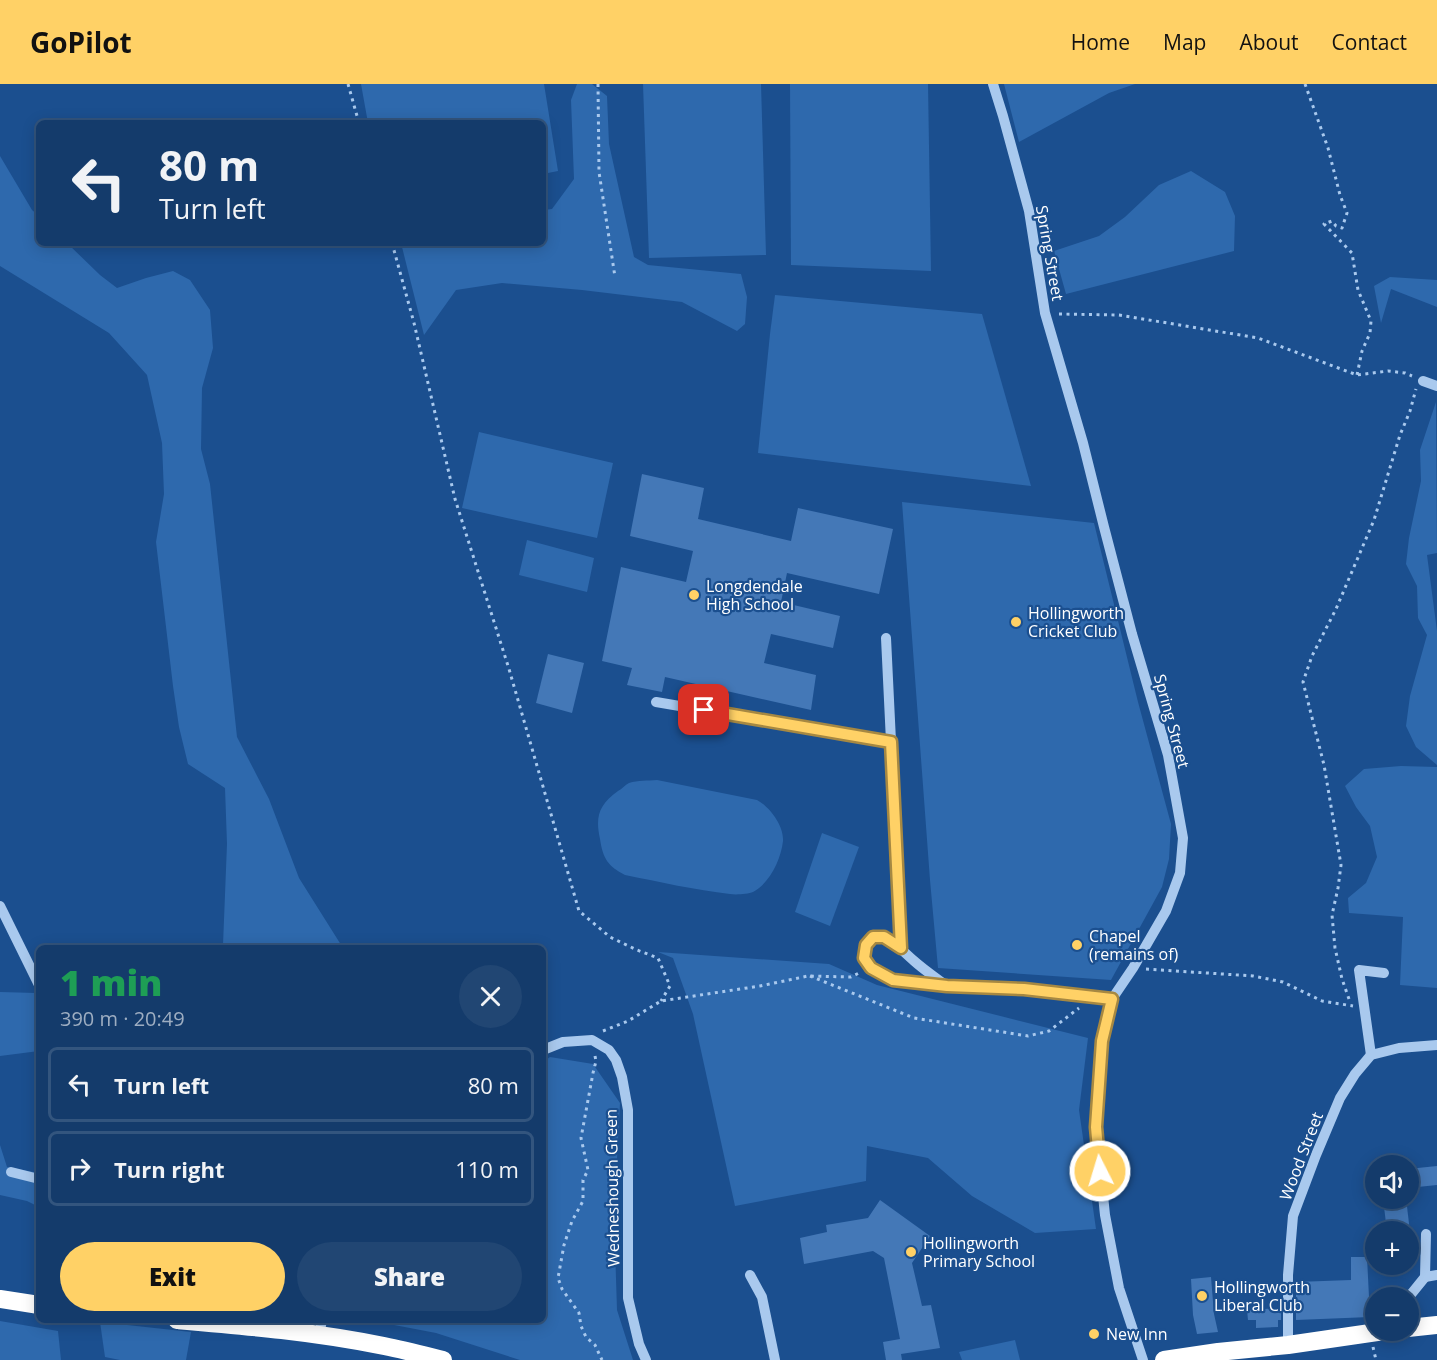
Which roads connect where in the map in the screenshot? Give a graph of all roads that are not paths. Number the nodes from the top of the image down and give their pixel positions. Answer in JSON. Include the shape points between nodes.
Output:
{"nodes":[{"id":1,"x":993,"y":84,"type":"edge"},
{"id":2,"x":1423,"y":381,"type":"dead end"},
{"id":3,"x":1437,"y":386,"type":"edge"},
{"id":4,"x":886,"y":638,"type":"dead end"},
{"id":5,"x":656,"y":702,"type":"dead end"},
{"id":6,"x":891,"y":742,"type":"junction"},
{"id":7,"x":0,"y":906,"type":"edge"},
{"id":8,"x":901,"y":948,"type":"junction"},
{"id":9,"x":1384,"y":973,"type":"dead end"},
{"id":10,"x":36,"y":979,"type":"edge"},
{"id":11,"x":947,"y":986,"type":"junction"},
{"id":12,"x":1112,"y":999,"type":"junction"},
{"id":13,"x":1437,"y":1045,"type":"edge"},
{"id":14,"x":546,"y":1049,"type":"edge"},
{"id":15,"x":1371,"y":1055,"type":"junction"},
{"id":16,"x":11,"y":1172,"type":"dead end"},
{"id":17,"x":36,"y":1178,"type":"edge"},
{"id":18,"x":1426,"y":1233,"type":"dead end"},
{"id":19,"x":750,"y":1275,"type":"dead end"},
{"id":20,"x":1437,"y":1275,"type":"edge"},
{"id":21,"x":1425,"y":1276,"type":"junction"},
{"id":22,"x":1416,"y":1287,"type":"edge"},
{"id":23,"x":0,"y":1299,"type":"edge"},
{"id":24,"x":36,"y":1305,"type":"edge"},
{"id":25,"x":212,"y":1323,"type":"edge"},
{"id":26,"x":1437,"y":1325,"type":"edge"},
{"id":27,"x":1419,"y":1327,"type":"edge"},
{"id":28,"x":320,"y":1328,"type":"edge"},
{"id":29,"x":1365,"y":1334,"type":"edge"},
{"id":30,"x":1288,"y":1345,"type":"junction"},
{"id":31,"x":1219,"y":1356,"type":"edge"},
{"id":32,"x":443,"y":1360,"type":"edge"},
{"id":33,"x":646,"y":1360,"type":"edge"},
{"id":34,"x":775,"y":1360,"type":"edge"},
{"id":35,"x":1143,"y":1360,"type":"edge"},
{"id":36,"x":1164,"y":1360,"type":"edge"}],
"edges":[{"from":1,"to":12,"type":"street","name":"Spring Street","via":[[1029,211],[1045,313],[1168,755],[1183,838],[1180,873],[1166,911]]},
{"from":2,"to":3,"type":"street"},
{"from":4,"to":6,"type":"street"},
{"from":5,"to":6,"type":"street"},
{"from":6,"to":8,"type":"street"},
{"from":7,"to":10,"type":"street"},
{"from":8,"to":11,"type":"street"},
{"from":8,"to":11,"type":"street","via":[[884,937],[873,937],[866,945],[864,958],[871,968],[893,980]]},
{"from":9,"to":15,"type":"street","via":[[1359,970]]},
{"from":11,"to":12,"type":"street","via":[[1024,989]]},
{"from":12,"to":35,"type":"street","name":"Spring Street","via":[[1102,1041],[1096,1127],[1105,1215],[1119,1288]]},
{"from":13,"to":15,"type":"street"},
{"from":14,"to":33,"type":"street","name":"Wedneshough Green","via":[[563,1042],[592,1040],[609,1050],[622,1077],[628,1110],[628,1298]]},
{"from":15,"to":30,"type":"street","name":"Wood Street","via":[[1340,1098],[1293,1216]]},
{"from":16,"to":17,"type":"street"},
{"from":18,"to":21,"type":"street"},
{"from":19,"to":34,"type":"street","via":[[762,1297]]},
{"from":20,"to":21,"type":"street"},
{"from":21,"to":22,"type":"street"},
{"from":23,"to":24,"type":"highway"},
{"from":25,"to":28,"type":"highway"},
{"from":26,"to":27,"type":"highway"},
{"from":28,"to":32,"type":"highway"},
{"from":29,"to":30,"type":"highway"},
{"from":30,"to":31,"type":"highway"},
{"from":31,"to":36,"type":"highway"}]}
